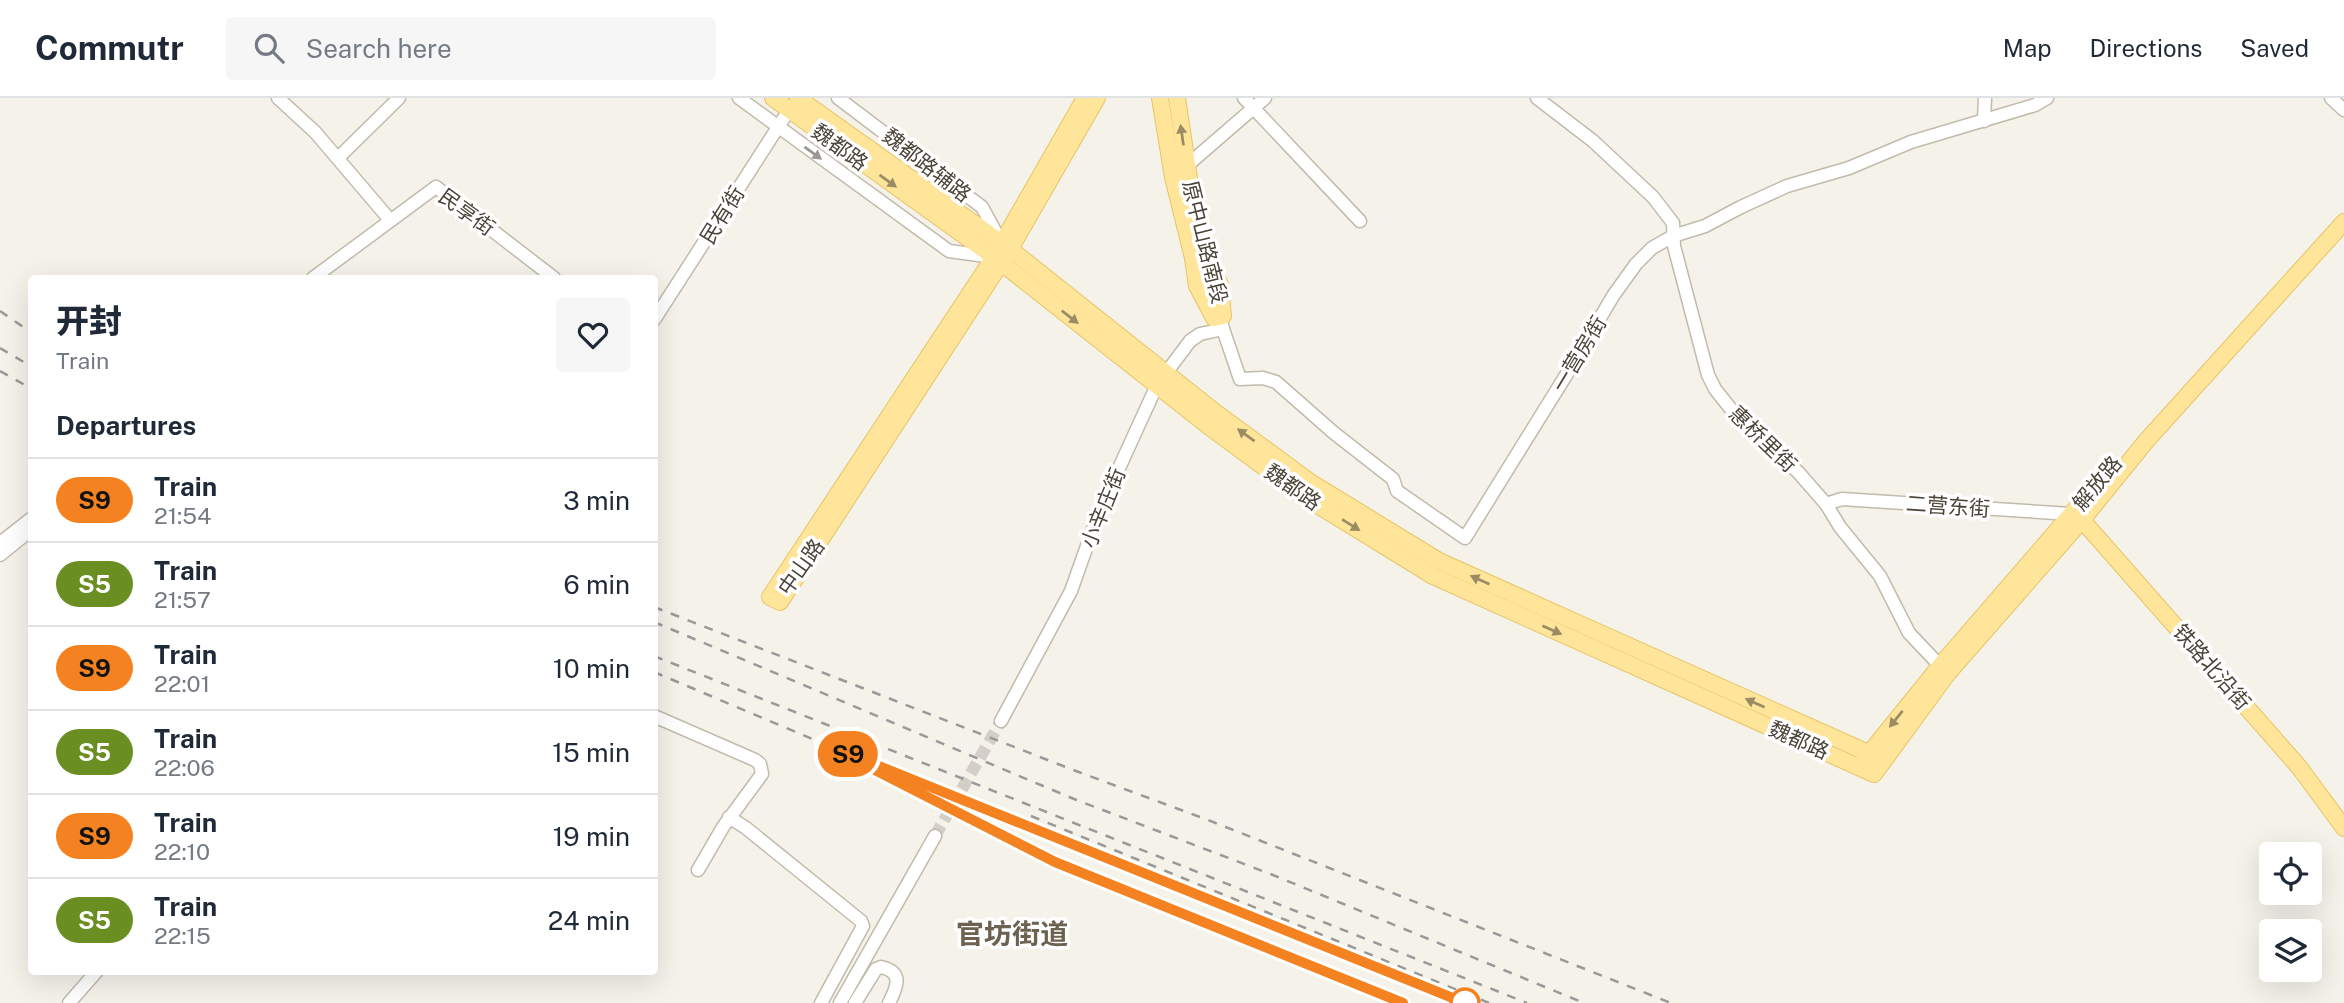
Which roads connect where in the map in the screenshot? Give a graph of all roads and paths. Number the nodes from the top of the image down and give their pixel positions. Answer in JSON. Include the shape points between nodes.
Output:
{"nodes":[{"id":1,"x":278,"y":98,"type":"edge"},
{"id":2,"x":400,"y":98,"type":"edge"},
{"id":3,"x":739,"y":98,"type":"edge"},
{"id":4,"x":773,"y":98,"type":"edge"},
{"id":5,"x":838,"y":98,"type":"edge"},
{"id":6,"x":1085,"y":98,"type":"edge"},
{"id":7,"x":1097,"y":98,"type":"edge"},
{"id":8,"x":1160,"y":98,"type":"edge"},
{"id":9,"x":1177,"y":98,"type":"edge"},
{"id":10,"x":1244,"y":98,"type":"edge"},
{"id":11,"x":1265,"y":98,"type":"edge"},
{"id":12,"x":1537,"y":98,"type":"edge"},
{"id":13,"x":1985,"y":98,"type":"edge"},
{"id":14,"x":2047,"y":98,"type":"edge"},
{"id":15,"x":2331,"y":98,"type":"edge"},
{"id":16,"x":793,"y":104,"type":"edge"},
{"id":17,"x":1254,"y":108,"type":"junction"},
{"id":18,"x":2344,"y":110,"type":"edge"},
{"id":19,"x":1984,"y":121,"type":"junction"},
{"id":20,"x":777,"y":127,"type":"junction"},
{"id":21,"x":338,"y":158,"type":"junction"},
{"id":22,"x":1186,"y":166,"type":"junction"},
{"id":23,"x":1173,"y":177,"type":"junction"},
{"id":24,"x":2344,"y":207,"type":"edge"},
{"id":25,"x":390,"y":220,"type":"junction"},
{"id":26,"x":1360,"y":221,"type":"dead end"},
{"id":27,"x":2344,"y":222,"type":"edge"},
{"id":28,"x":1673,"y":236,"type":"junction"},
{"id":29,"x":1002,"y":253,"type":"junction"},
{"id":30,"x":317,"y":275,"type":"edge"},
{"id":31,"x":550,"y":275,"type":"edge"},
{"id":32,"x":658,"y":314,"type":"edge"},
{"id":33,"x":1221,"y":323,"type":"junction"},
{"id":34,"x":1161,"y":379,"type":"junction"},
{"id":35,"x":1826,"y":504,"type":"junction"},
{"id":36,"x":2076,"y":517,"type":"junction"},
{"id":37,"x":28,"y":521,"type":"edge"},
{"id":38,"x":28,"y":532,"type":"edge"},
{"id":39,"x":0,"y":543,"type":"edge"},
{"id":40,"x":0,"y":555,"type":"edge"},
{"id":41,"x":1944,"y":670,"type":"junction"},
{"id":42,"x":658,"y":718,"type":"edge"},
{"id":43,"x":1001,"y":721,"type":"tunnel mouth"},
{"id":44,"x":1869,"y":753,"type":"junction"},
{"id":45,"x":1884,"y":760,"type":"junction"},
{"id":46,"x":1867,"y":771,"type":"junction"},
{"id":47,"x":729,"y":817,"type":"junction"},
{"id":48,"x":2344,"y":828,"type":"edge"},
{"id":49,"x":935,"y":836,"type":"tunnel mouth"},
{"id":50,"x":698,"y":870,"type":"dead end"},
{"id":51,"x":94,"y":975,"type":"edge"},
{"id":52,"x":69,"y":1003,"type":"edge"},
{"id":53,"x":821,"y":1003,"type":"edge"},
{"id":54,"x":840,"y":1003,"type":"edge"},
{"id":55,"x":855,"y":1003,"type":"edge"},
{"id":56,"x":889,"y":1003,"type":"edge"}],
"edges":[{"from":1,"to":21,"type":"street"},
{"from":2,"to":21,"type":"street"},
{"from":3,"to":20,"type":"street"},
{"from":4,"to":16,"type":"main road","name":"魏都路"},
{"from":5,"to":29,"type":"street","name":"魏都路辅路","via":[[982,207]]},
{"from":6,"to":29,"type":"main road","name":"中山路"},
{"from":7,"to":29,"type":"main road","name":"中山路"},
{"from":8,"to":23,"type":"main road","name":"原中山路南段"},
{"from":22,"to":9,"type":"main road","name":"原中山路南段","one_way":true},
{"from":10,"to":17,"type":"street"},
{"from":11,"to":17,"type":"street"},
{"from":12,"to":28,"type":"street","name":"惠桥里街","via":[[1593,141],[1653,197],[1673,223]]},
{"from":13,"to":19,"type":"street"},
{"from":14,"to":19,"type":"street","name":"一营房街"},
{"from":15,"to":18,"type":"street"},
{"from":16,"to":20,"type":"street","name":"民有街"},
{"from":16,"to":29,"type":"main road","name":"魏都路"},
{"from":17,"to":22,"type":"street"},
{"from":17,"to":26,"type":"street"},
{"from":19,"to":28,"type":"street","name":"一营房街","via":[[1787,186],[1705,226]]},
{"from":20,"to":29,"type":"street","one_way":true,"via":[[949,251]]},
{"from":20,"to":32,"type":"street","name":"民有街"},
{"from":21,"to":25,"type":"street"},
{"from":22,"to":23,"type":"street"},
{"from":22,"to":33,"type":"main road","name":"原中山路南段","via":[[1207,256],[1220,285]]},
{"from":23,"to":33,"type":"main road","name":"原中山路南段","via":[[1197,286],[1207,309]]},
{"from":24,"to":36,"type":"main road","name":"解放路","via":[[2140,433]]},
{"from":25,"to":30,"type":"street","name":"民享街"},
{"from":25,"to":31,"type":"street","name":"民享街","via":[[436,187]]},
{"from":27,"to":36,"type":"main road","name":"解放路"},
{"from":28,"to":33,"type":"street","name":"一营房街","via":[[1652,248],[1620,286],[1465,538],[1397,491],[1393,479],[1276,382],[1240,379]]},
{"from":28,"to":35,"type":"street","name":"惠桥里街","via":[[1715,389],[1742,423],[1798,472]]},
{"from":29,"to":29,"type":"main road","name":"中山路","via":[[770,597],[780,602]]},
{"from":29,"to":34,"type":"main road","name":"魏都路"},
{"from":33,"to":34,"type":"street","name":"小辛庄街","via":[[1190,341]]},
{"from":34,"to":43,"type":"street","name":"小辛庄街","via":[[1099,512],[1071,591]]},
{"from":44,"to":34,"type":"main road","name":"魏都路","one_way":true,"via":[[1439,561],[1310,482],[1215,412]]},
{"from":34,"to":46,"type":"main road","name":"魏都路","one_way":true,"via":[[1303,496],[1433,576]]},
{"from":35,"to":36,"type":"street","name":"二营东街","via":[[1842,499]]},
{"from":35,"to":41,"type":"street","name":"惠桥里街","via":[[1881,576],[1909,633]]},
{"from":36,"to":41,"type":"main road","name":"解放路"},
{"from":36,"to":48,"type":"main road","name":"铁路北沿街","via":[[2299,766]]},
{"from":37,"to":39,"type":"street"},
{"from":38,"to":40,"type":"street"},
{"from":41,"to":44,"type":"main road","name":"解放路","one_way":true},
{"from":41,"to":45,"type":"main road","name":"解放路"},
{"from":42,"to":47,"type":"street","via":[[760,764],[762,774]]},
{"from":44,"to":45,"type":"main road","name":"魏都路"},
{"from":44,"to":46,"type":"main road","name":"解放路"},
{"from":45,"to":46,"type":"main road","name":"解放路"},
{"from":47,"to":50,"type":"street"},
{"from":47,"to":53,"type":"street","via":[[861,921],[863,926]]},
{"from":49,"to":54,"type":"street"},
{"from":51,"to":52,"type":"street"},
{"from":55,"to":56,"type":"street","via":[[881,967],[894,973],[897,980]]}]}
